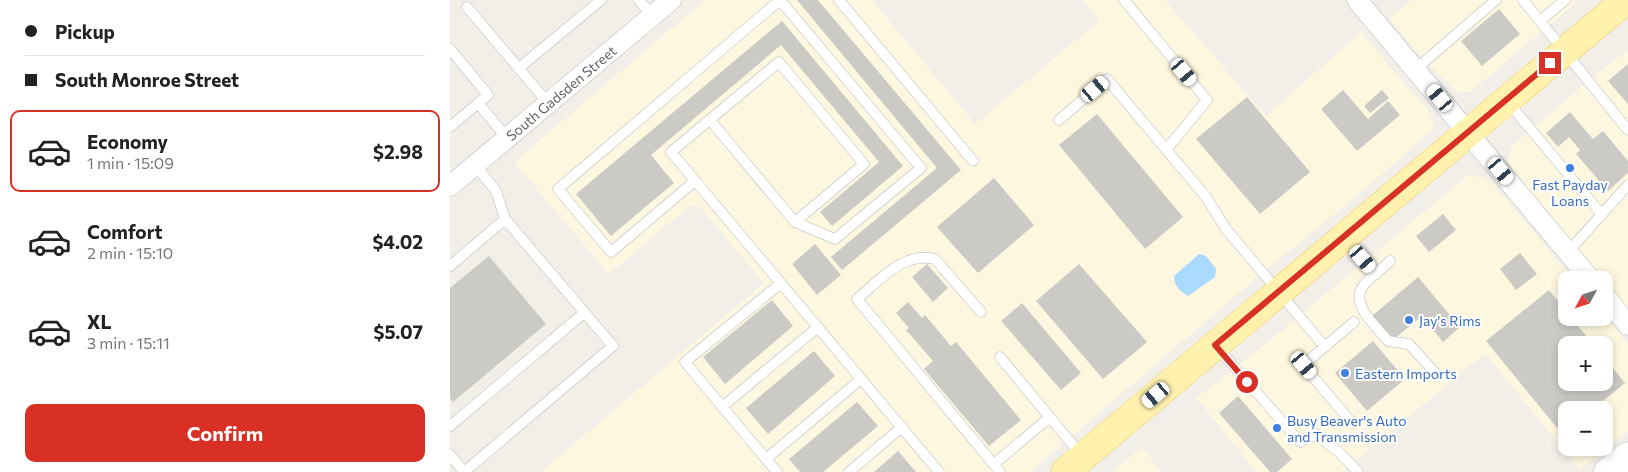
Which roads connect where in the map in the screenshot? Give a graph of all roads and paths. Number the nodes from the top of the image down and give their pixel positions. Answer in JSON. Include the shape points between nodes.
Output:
{"nodes":[{"id":1,"x":601,"y":0,"type":"edge"},
{"id":2,"x":639,"y":0,"type":"edge"},
{"id":3,"x":671,"y":0,"type":"edge"},
{"id":4,"x":780,"y":0,"type":"edge"},
{"id":5,"x":839,"y":0,"type":"edge"},
{"id":6,"x":1124,"y":0,"type":"edge"},
{"id":7,"x":1358,"y":0,"type":"edge"},
{"id":8,"x":1496,"y":0,"type":"edge"},
{"id":9,"x":1523,"y":0,"type":"edge"},
{"id":10,"x":1565,"y":0,"type":"edge"},
{"id":11,"x":1626,"y":0,"type":"edge"},
{"id":12,"x":467,"y":7,"type":"dead end"},
{"id":13,"x":652,"y":16,"type":"junction"},
{"id":14,"x":1540,"y":21,"type":"junction"},
{"id":15,"x":450,"y":49,"type":"edge"},
{"id":16,"x":1565,"y":51,"type":"junction"},
{"id":17,"x":518,"y":68,"type":"junction"},
{"id":18,"x":1416,"y":69,"type":"junction"},
{"id":19,"x":1506,"y":100,"type":"junction"},
{"id":20,"x":478,"y":104,"type":"junction"},
{"id":21,"x":548,"y":104,"type":"junction"},
{"id":22,"x":710,"y":120,"type":"junction"},
{"id":23,"x":1059,"y":120,"type":"dead end"},
{"id":24,"x":450,"y":127,"type":"edge"},
{"id":25,"x":1628,"y":130,"type":"edge"},
{"id":26,"x":1468,"y":132,"type":"junction"},
{"id":27,"x":507,"y":138,"type":"junction"},
{"id":28,"x":1166,"y":150,"type":"junction"},
{"id":29,"x":974,"y":161,"type":"dead end"},
{"id":30,"x":475,"y":166,"type":"junction"},
{"id":31,"x":695,"y":181,"type":"junction"},
{"id":32,"x":1628,"y":185,"type":"edge"},
{"id":33,"x":450,"y":186,"type":"edge"},
{"id":34,"x":1602,"y":215,"type":"junction"},
{"id":35,"x":505,"y":219,"type":"junction"},
{"id":36,"x":795,"y":222,"type":"junction"},
{"id":37,"x":1344,"y":236,"type":"junction"},
{"id":38,"x":1568,"y":252,"type":"junction"},
{"id":39,"x":1390,"y":261,"type":"dead end"},
{"id":40,"x":450,"y":266,"type":"edge"},
{"id":41,"x":1584,"y":271,"type":"edge"},
{"id":42,"x":1376,"y":274,"type":"junction"},
{"id":43,"x":781,"y":283,"type":"junction"},
{"id":44,"x":1279,"y":291,"type":"junction"},
{"id":45,"x":1613,"y":306,"type":"edge"},
{"id":46,"x":981,"y":312,"type":"dead end"},
{"id":47,"x":584,"y":313,"type":"junction"},
{"id":48,"x":1354,"y":322,"type":"dead end"},
{"id":49,"x":1628,"y":325,"type":"edge"},
{"id":50,"x":818,"y":327,"type":"junction"},
{"id":51,"x":1215,"y":345,"type":"junction"},
{"id":52,"x":1325,"y":347,"type":"junction"},
{"id":53,"x":1000,"y":357,"type":"dead end"},
{"id":54,"x":1437,"y":375,"type":"dead end"},
{"id":55,"x":861,"y":379,"type":"junction"},
{"id":56,"x":722,"y":407,"type":"junction"},
{"id":57,"x":1050,"y":417,"type":"junction"},
{"id":58,"x":1352,"y":423,"type":"dead end"},
{"id":59,"x":450,"y":426,"type":"edge"},
{"id":60,"x":902,"y":427,"type":"junction"},
{"id":61,"x":450,"y":455,"type":"edge"},
{"id":62,"x":1628,"y":456,"type":"edge"},
{"id":63,"x":766,"y":459,"type":"junction"},
{"id":64,"x":1074,"y":464,"type":"edge"},
{"id":65,"x":997,"y":468,"type":"edge"},
{"id":66,"x":777,"y":472,"type":"edge"},
{"id":67,"x":849,"y":472,"type":"edge"},
{"id":68,"x":939,"y":472,"type":"edge"},
{"id":69,"x":1358,"y":472,"type":"edge"},
{"id":70,"x":1608,"y":472,"type":"edge"}],
"edges":[{"from":1,"to":17,"type":"lane"},
{"from":2,"to":13,"type":"lane"},
{"from":3,"to":13,"type":"street","name":"South Gadsden Street"},
{"from":4,"to":31,"type":"lane","via":[[558,189],[611,252]]},
{"from":4,"to":36,"type":"lane","via":[[921,168],[835,239]]},
{"from":5,"to":29,"type":"lane"},
{"from":6,"to":28,"type":"lane","via":[[1207,100]]},
{"from":7,"to":18,"type":"street"},
{"from":8,"to":18,"type":"lane"},
{"from":9,"to":14,"type":"lane"},
{"from":10,"to":14,"type":"lane"},
{"from":11,"to":16,"type":"main road"},
{"from":12,"to":17,"type":"lane"},
{"from":13,"to":21,"type":"street","name":"South Gadsden Street"},
{"from":14,"to":16,"type":"lane"},
{"from":15,"to":20,"type":"lane","via":[[488,95]]},
{"from":16,"to":19,"type":"main road"},
{"from":16,"to":25,"type":"lane"},
{"from":17,"to":21,"type":"lane"},
{"from":18,"to":26,"type":"street"},
{"from":19,"to":26,"type":"main road"},
{"from":19,"to":34,"type":"lane"},
{"from":20,"to":24,"type":"lane"},
{"from":20,"to":27,"type":"lane"},
{"from":21,"to":27,"type":"street","name":"South Gadsden Street"},
{"from":22,"to":31,"type":"lane","via":[[671,152]]},
{"from":22,"to":36,"type":"lane"},
{"from":22,"to":36,"type":"lane","via":[[779,62],[864,164]]},
{"from":23,"to":28,"type":"lane","via":[[1107,79]]},
{"from":26,"to":37,"type":"main road"},
{"from":26,"to":38,"type":"street"},
{"from":27,"to":30,"type":"street","name":"South Gadsden Street"},
{"from":28,"to":44,"type":"lane","via":[[1206,197],[1226,229]]},
{"from":30,"to":33,"type":"street","name":"South Gadsden Street"},
{"from":30,"to":35,"type":"lane","via":[[496,192]]},
{"from":31,"to":43,"type":"lane"},
{"from":32,"to":34,"type":"lane"},
{"from":34,"to":38,"type":"lane"},
{"from":35,"to":40,"type":"lane"},
{"from":35,"to":47,"type":"lane"},
{"from":37,"to":42,"type":"lane"},
{"from":37,"to":44,"type":"main road"},
{"from":38,"to":41,"type":"street"},
{"from":39,"to":42,"type":"lane"},
{"from":42,"to":54,"type":"lane","via":[[1363,285],[1359,294],[1361,308],[1388,341],[1409,344]]},
{"from":43,"to":50,"type":"lane"},
{"from":43,"to":56,"type":"lane","via":[[685,362]]},
{"from":44,"to":51,"type":"main road"},
{"from":44,"to":52,"type":"lane"},
{"from":45,"to":49,"type":"street"},
{"from":46,"to":65,"type":"lane","via":[[935,259],[927,257],[898,266],[857,299]]},
{"from":47,"to":59,"type":"lane"},
{"from":47,"to":61,"type":"lane","via":[[613,346],[464,472]]},
{"from":48,"to":52,"type":"lane"},
{"from":50,"to":55,"type":"lane"},
{"from":50,"to":56,"type":"lane"},
{"from":51,"to":64,"type":"main road"},
{"from":51,"to":69,"type":"lane","via":[[1300,442],[1316,434]]},
{"from":52,"to":58,"type":"lane","via":[[1304,365]]},
{"from":53,"to":57,"type":"lane"},
{"from":55,"to":60,"type":"lane"},
{"from":55,"to":63,"type":"lane"},
{"from":56,"to":63,"type":"lane"},
{"from":57,"to":64,"type":"lane"},
{"from":57,"to":65,"type":"lane"},
{"from":60,"to":67,"type":"lane"},
{"from":60,"to":68,"type":"lane"},
{"from":62,"to":70,"type":"main road"},
{"from":63,"to":66,"type":"lane"}]}
